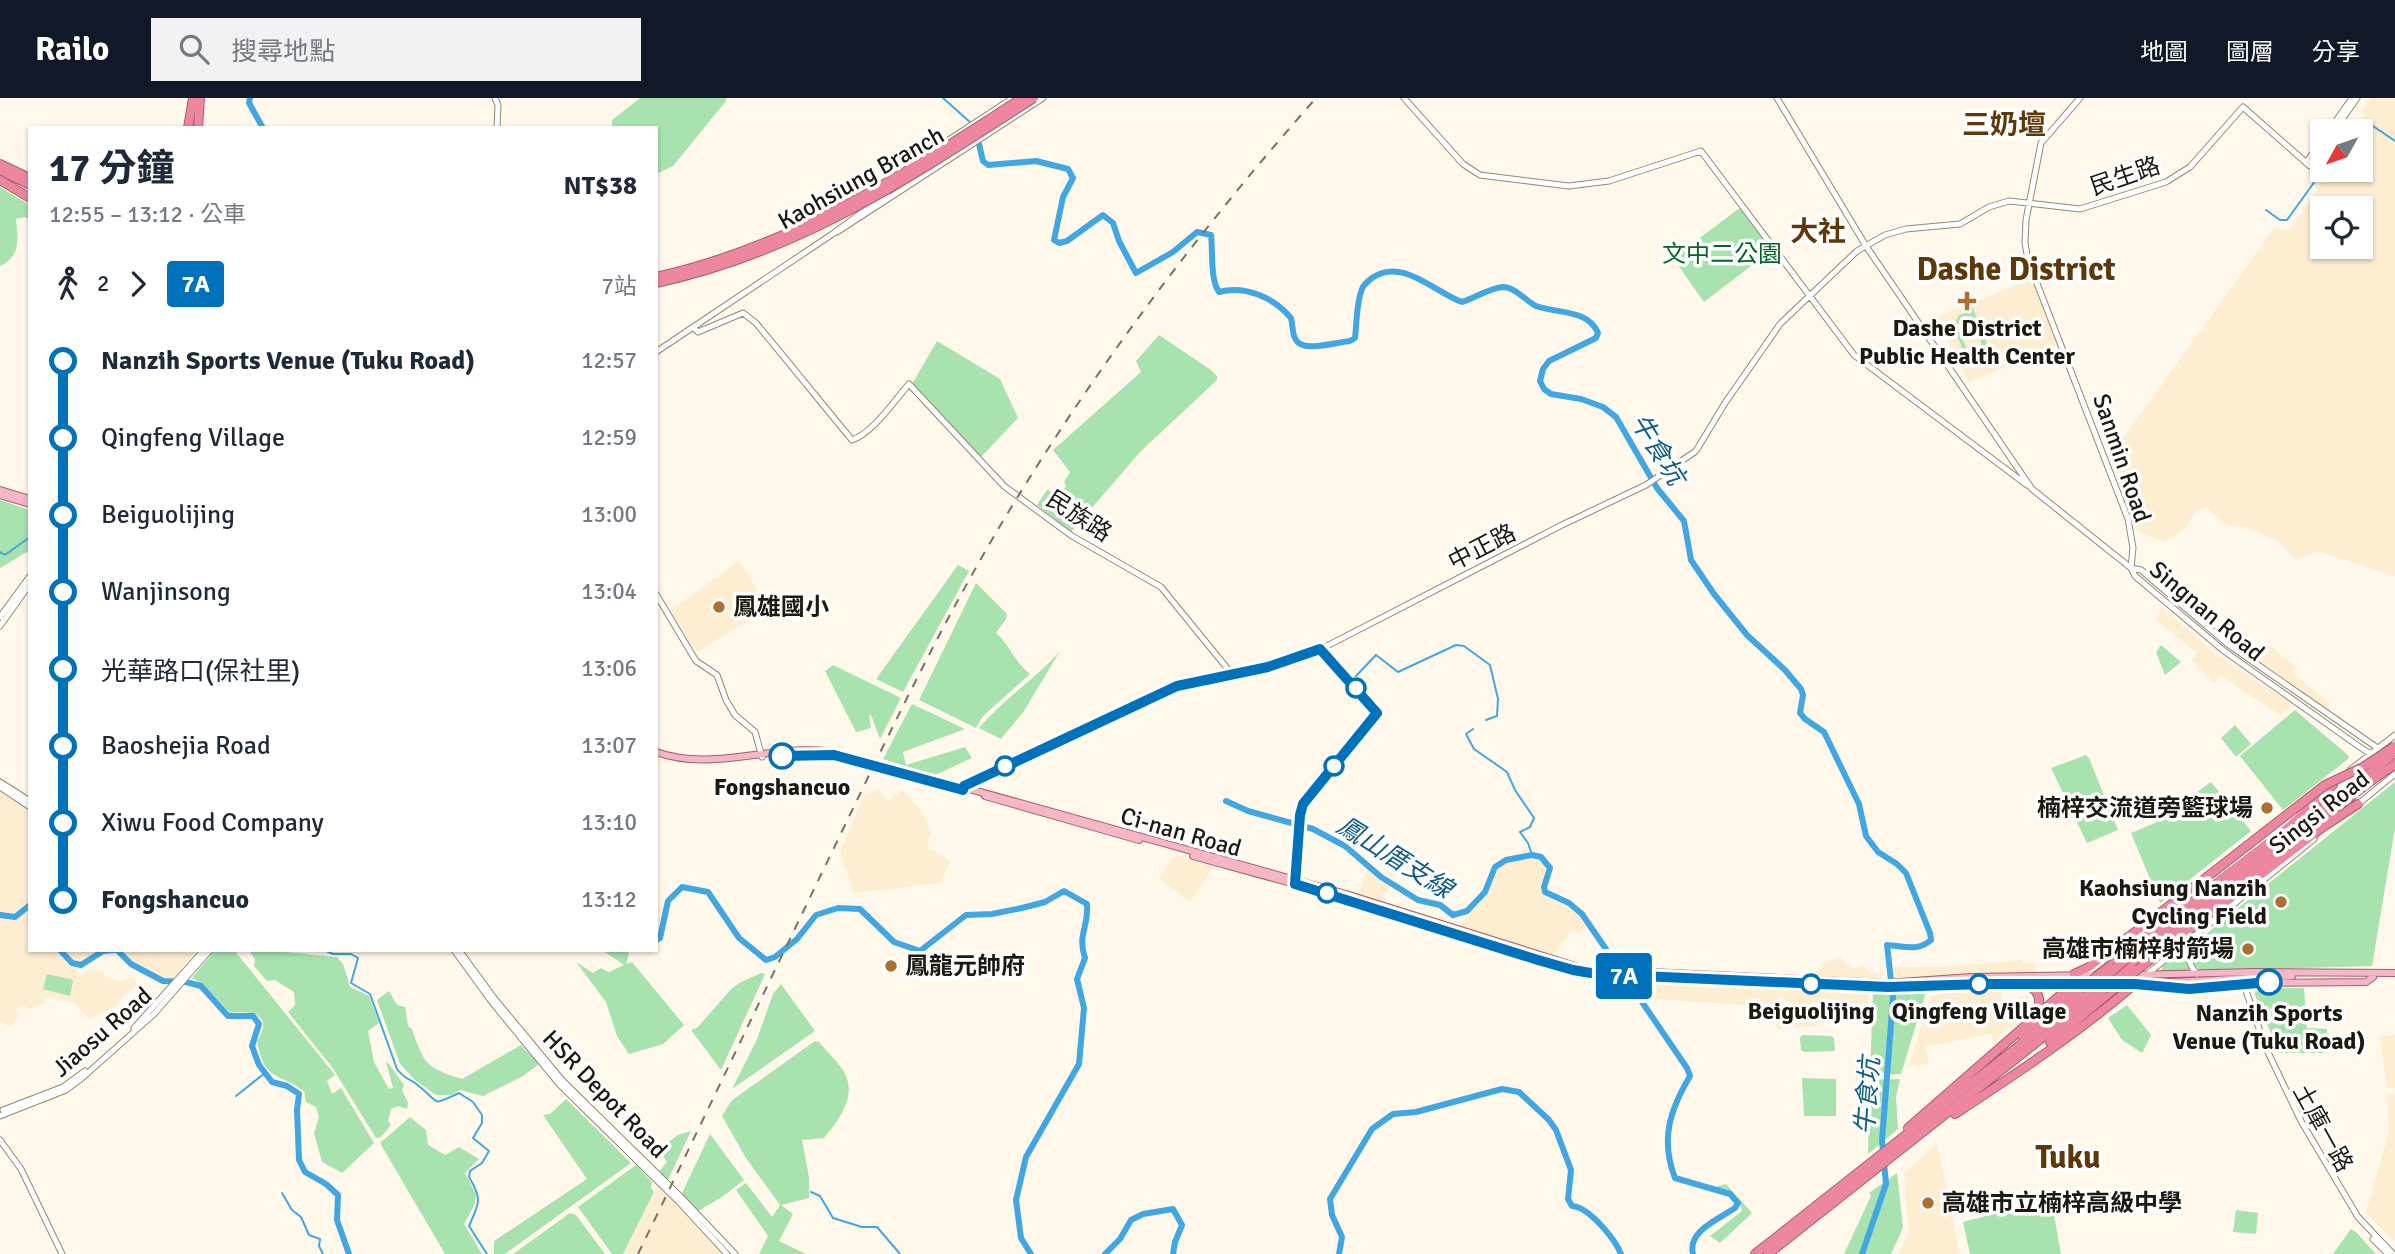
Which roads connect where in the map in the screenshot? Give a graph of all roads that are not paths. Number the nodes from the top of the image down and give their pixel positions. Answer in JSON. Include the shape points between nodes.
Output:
{"nodes":[{"id":1,"x":193,"y":98,"type":"edge"},
{"id":2,"x":200,"y":98,"type":"edge"},
{"id":3,"x":495,"y":98,"type":"edge"},
{"id":4,"x":1013,"y":98,"type":"edge"},
{"id":5,"x":1022,"y":98,"type":"edge"},
{"id":6,"x":1028,"y":98,"type":"edge"},
{"id":7,"x":1034,"y":98,"type":"edge"},
{"id":8,"x":1043,"y":98,"type":"edge"},
{"id":9,"x":1404,"y":98,"type":"edge"},
{"id":10,"x":1777,"y":98,"type":"edge"},
{"id":11,"x":2080,"y":98,"type":"edge"},
{"id":12,"x":2355,"y":98,"type":"edge"},
{"id":13,"x":2340,"y":119,"type":"edge"},
{"id":14,"x":189,"y":126,"type":"edge"},
{"id":15,"x":197,"y":126,"type":"edge"},
{"id":16,"x":497,"y":126,"type":"edge"},
{"id":17,"x":2310,"y":161,"type":"edge"},
{"id":18,"x":2310,"y":162,"type":"edge"},
{"id":19,"x":0,"y":164,"type":"edge"},
{"id":20,"x":2308,"y":164,"type":"junction"},
{"id":21,"x":0,"y":170,"type":"edge"},
{"id":22,"x":28,"y":177,"type":"edge"},
{"id":23,"x":0,"y":179,"type":"edge"},
{"id":24,"x":28,"y":184,"type":"edge"},
{"id":25,"x":28,"y":191,"type":"edge"},
{"id":26,"x":28,"y":197,"type":"edge"},
{"id":27,"x":2030,"y":202,"type":"junction"},
{"id":28,"x":861,"y":211,"type":"junction"},
{"id":29,"x":831,"y":235,"type":"junction"},
{"id":30,"x":1866,"y":246,"type":"junction"},
{"id":31,"x":658,"y":277,"type":"edge"},
{"id":32,"x":658,"y":283,"type":"edge"},
{"id":33,"x":1811,"y":295,"type":"junction"},
{"id":34,"x":694,"y":328,"type":"junction"},
{"id":35,"x":658,"y":351,"type":"edge"},
{"id":36,"x":2032,"y":489,"type":"junction"},
{"id":37,"x":0,"y":490,"type":"edge"},
{"id":38,"x":0,"y":495,"type":"edge"},
{"id":39,"x":28,"y":498,"type":"edge"},
{"id":40,"x":28,"y":503,"type":"edge"},
{"id":41,"x":2131,"y":568,"type":"junction"},
{"id":42,"x":28,"y":579,"type":"edge"},
{"id":43,"x":28,"y":587,"type":"edge"},
{"id":44,"x":658,"y":597,"type":"edge"},
{"id":45,"x":0,"y":617,"type":"edge"},
{"id":46,"x":0,"y":626,"type":"edge"},
{"id":47,"x":1231,"y":673,"type":"junction"},
{"id":48,"x":2395,"y":736,"type":"edge"},
{"id":49,"x":2395,"y":746,"type":"edge"},
{"id":50,"x":2377,"y":748,"type":"junction"},
{"id":51,"x":2370,"y":754,"type":"junction"},
{"id":52,"x":2395,"y":755,"type":"edge"},
{"id":53,"x":658,"y":756,"type":"edge"},
{"id":54,"x":762,"y":756,"type":"junction"},
{"id":55,"x":2395,"y":764,"type":"edge"},
{"id":56,"x":2395,"y":774,"type":"edge"},
{"id":57,"x":2365,"y":781,"type":"junction"},
{"id":58,"x":0,"y":785,"type":"edge"},
{"id":59,"x":2333,"y":785,"type":"junction"},
{"id":60,"x":964,"y":788,"type":"junction"},
{"id":61,"x":28,"y":803,"type":"edge"},
{"id":62,"x":2358,"y":804,"type":"junction"},
{"id":63,"x":2174,"y":929,"type":"junction"},
{"id":64,"x":2197,"y":934,"type":"junction"},
{"id":65,"x":2162,"y":938,"type":"junction"},
{"id":66,"x":203,"y":952,"type":"edge"},
{"id":67,"x":208,"y":952,"type":"edge"},
{"id":68,"x":455,"y":952,"type":"edge"},
{"id":69,"x":460,"y":952,"type":"edge"},
{"id":70,"x":2113,"y":967,"type":"junction"},
{"id":71,"x":2087,"y":971,"type":"junction"},
{"id":72,"x":2074,"y":974,"type":"joint"},
{"id":73,"x":2197,"y":974,"type":"junction"},
{"id":74,"x":2395,"y":975,"type":"edge"},
{"id":75,"x":2146,"y":976,"type":"junction"},
{"id":76,"x":184,"y":977,"type":"junction"},
{"id":77,"x":2240,"y":979,"type":"junction"},
{"id":78,"x":2022,"y":984,"type":"junction"},
{"id":79,"x":2135,"y":984,"type":"junction"},
{"id":80,"x":1899,"y":985,"type":"junction"},
{"id":81,"x":2077,"y":987,"type":"junction"},
{"id":82,"x":2000,"y":1049,"type":"junction"},
{"id":83,"x":2021,"y":1068,"type":"junction"},
{"id":84,"x":1968,"y":1077,"type":"junction"},
{"id":85,"x":0,"y":1114,"type":"edge"},
{"id":86,"x":1939,"y":1121,"type":"junction"},
{"id":87,"x":0,"y":1140,"type":"edge"},
{"id":88,"x":1888,"y":1152,"type":"junction"},
{"id":89,"x":1874,"y":1162,"type":"junction"},
{"id":90,"x":2356,"y":1218,"type":"junction"},
{"id":91,"x":62,"y":1254,"type":"edge"},
{"id":92,"x":727,"y":1254,"type":"edge"},
{"id":93,"x":735,"y":1254,"type":"edge"},
{"id":94,"x":1755,"y":1254,"type":"edge"},
{"id":95,"x":1769,"y":1254,"type":"edge"},
{"id":96,"x":2388,"y":1254,"type":"edge"},
{"id":97,"x":2393,"y":1254,"type":"edge"}],
"edges":[{"from":1,"to":14,"type":"highway"},
{"from":2,"to":15,"type":"highway"},
{"from":3,"to":16,"type":"street"},
{"from":4,"to":28,"type":"street","via":[[916,162]]},
{"from":5,"to":31,"type":"highway","name":"Kaohsiung Branch","bridge":true,"via":[[840,209],[752,249]]},
{"from":6,"to":28,"type":"street"},
{"from":7,"to":32,"type":"highway","name":"Kaohsiung Branch","bridge":true,"via":[[845,215],[755,256]]},
{"from":8,"to":29,"type":"street"},
{"from":9,"to":33,"type":"street","via":[[1463,164],[1480,175],[1576,186],[1609,181],[1701,151]]},
{"from":10,"to":30,"type":"street"},
{"from":11,"to":27,"type":"street","name":"Sanmin Road","via":[[2042,143]]},
{"from":12,"to":13,"type":"street"},
{"from":17,"to":20,"type":"street"},
{"from":18,"to":20,"type":"street"},
{"from":19,"to":22,"type":"highway"},
{"from":20,"to":27,"type":"street","name":"民生路","via":[[2243,107],[2190,167],[2166,183],[2080,209]]},
{"from":21,"to":24,"type":"highway"},
{"from":23,"to":25,"type":"highway"},
{"from":23,"to":26,"type":"highway"},
{"from":27,"to":30,"type":"street","name":"民生路","via":[[2009,201],[1960,224],[1906,229]]},
{"from":27,"to":41,"type":"street","name":"Sanmin Road","via":[[2025,243],[2028,260],[2128,519]]},
{"from":28,"to":29,"type":"street"},
{"from":29,"to":34,"type":"street"},
{"from":30,"to":33,"type":"street","name":"民生路"},
{"from":30,"to":36,"type":"street"},
{"from":33,"to":36,"type":"street","via":[[1854,355]]},
{"from":33,"to":47,"type":"street","name":"民生路","via":[[1772,334],[1696,451],[1650,483],[1323,648],[1268,667]]},
{"from":34,"to":35,"type":"street"},
{"from":34,"to":47,"type":"street","name":"民族路","via":[[706,330],[743,313],[852,440],[873,425],[909,384],[1004,486],[1072,536],[1161,587]]},
{"from":36,"to":41,"type":"street"},
{"from":37,"to":39,"type":"main road"},
{"from":38,"to":40,"type":"main road"},
{"from":41,"to":50,"type":"street","name":"Singnan Road","via":[[2141,570],[2229,645]]},
{"from":41,"to":51,"type":"street","name":"Singnan Road","via":[[2224,651]]},
{"from":42,"to":45,"type":"street"},
{"from":43,"to":46,"type":"street"},
{"from":44,"to":54,"type":"street","via":[[696,661],[717,676],[735,715],[755,732]]},
{"from":47,"to":60,"type":"street","via":[[1177,686]]},
{"from":48,"to":50,"type":"street"},
{"from":49,"to":71,"type":"highway","bridge":true,"via":[[2317,791]]},
{"from":50,"to":51,"type":"street"},
{"from":50,"to":52,"type":"street","name":"Singnan Road"},
{"from":51,"to":55,"type":"street","name":"Singnan Road"},
{"from":51,"to":59,"type":"street"},
{"from":52,"to":57,"type":"highway","bridge":true},
{"from":53,"to":54,"type":"main road","via":[[686,763]]},
{"from":54,"to":60,"type":"main road","via":[[834,755]]},
{"from":54,"to":60,"type":"main road","via":[[825,750]]},
{"from":55,"to":57,"type":"highway","bridge":true},
{"from":56,"to":62,"type":"street","name":"Singsi Road"},
{"from":57,"to":63,"type":"highway"},
{"from":58,"to":61,"type":"street"},
{"from":59,"to":63,"type":"highway"},
{"from":59,"to":71,"type":"street"},
{"from":60,"to":80,"type":"main road","via":[[1573,970]]},
{"from":62,"to":63,"type":"highway"},
{"from":62,"to":64,"type":"street","name":"Singsi Road"},
{"from":63,"to":65,"type":"highway"},
{"from":63,"to":65,"type":"highway"},
{"from":64,"to":73,"type":"street","via":[[2188,957]]},
{"from":64,"to":75,"type":"street","name":"Singsi Road"},
{"from":65,"to":70,"type":"highway"},
{"from":65,"to":83,"type":"highway","bridge":true,"via":[[2142,966]]},
{"from":65,"to":86,"type":"highway","bridge":true},
{"from":66,"to":76,"type":"street","name":"Jiaosu Road"},
{"from":67,"to":76,"type":"street","name":"Jiaosu Road"},
{"from":68,"to":92,"type":"street","name":"HSR Depot Road","via":[[559,1084]]},
{"from":69,"to":93,"type":"street","name":"HSR Depot Road","via":[[562,1080]]},
{"from":70,"to":81,"type":"highway","bridge":true},
{"from":70,"to":88,"type":"highway","bridge":true},
{"from":71,"to":72,"type":"highway"},
{"from":71,"to":75,"type":"main road"},
{"from":71,"to":81,"type":"street"},
{"from":72,"to":80,"type":"main road"},
{"from":73,"to":75,"type":"main road"},
{"from":73,"to":77,"type":"main road"},
{"from":74,"to":77,"type":"main road"},
{"from":74,"to":77,"type":"main road"},
{"from":75,"to":79,"type":"street","name":"Singsi Road"},
{"from":76,"to":85,"type":"street","name":"Jiaosu Road","via":[[138,1030],[65,1090]]},
{"from":77,"to":79,"type":"main road"},
{"from":77,"to":90,"type":"street","name":"土庫一路","via":[[2262,1047],[2297,1123]]},
{"from":78,"to":80,"type":"main road"},
{"from":78,"to":81,"type":"main road"},
{"from":78,"to":82,"type":"highway","via":[[2033,988],[2040,1005]]},
{"from":79,"to":81,"type":"main road"},
{"from":79,"to":83,"type":"highway"},
{"from":81,"to":82,"type":"highway"},
{"from":81,"to":84,"type":"highway"},
{"from":82,"to":84,"type":"highway"},
{"from":83,"to":86,"type":"highway"},
{"from":84,"to":88,"type":"highway"},
{"from":86,"to":88,"type":"highway"},
{"from":87,"to":91,"type":"street","via":[[21,1169]]},
{"from":88,"to":89,"type":"highway"},
{"from":89,"to":94,"type":"highway"},
{"from":89,"to":95,"type":"highway"},
{"from":90,"to":96,"type":"street"},
{"from":90,"to":97,"type":"street"}]}
